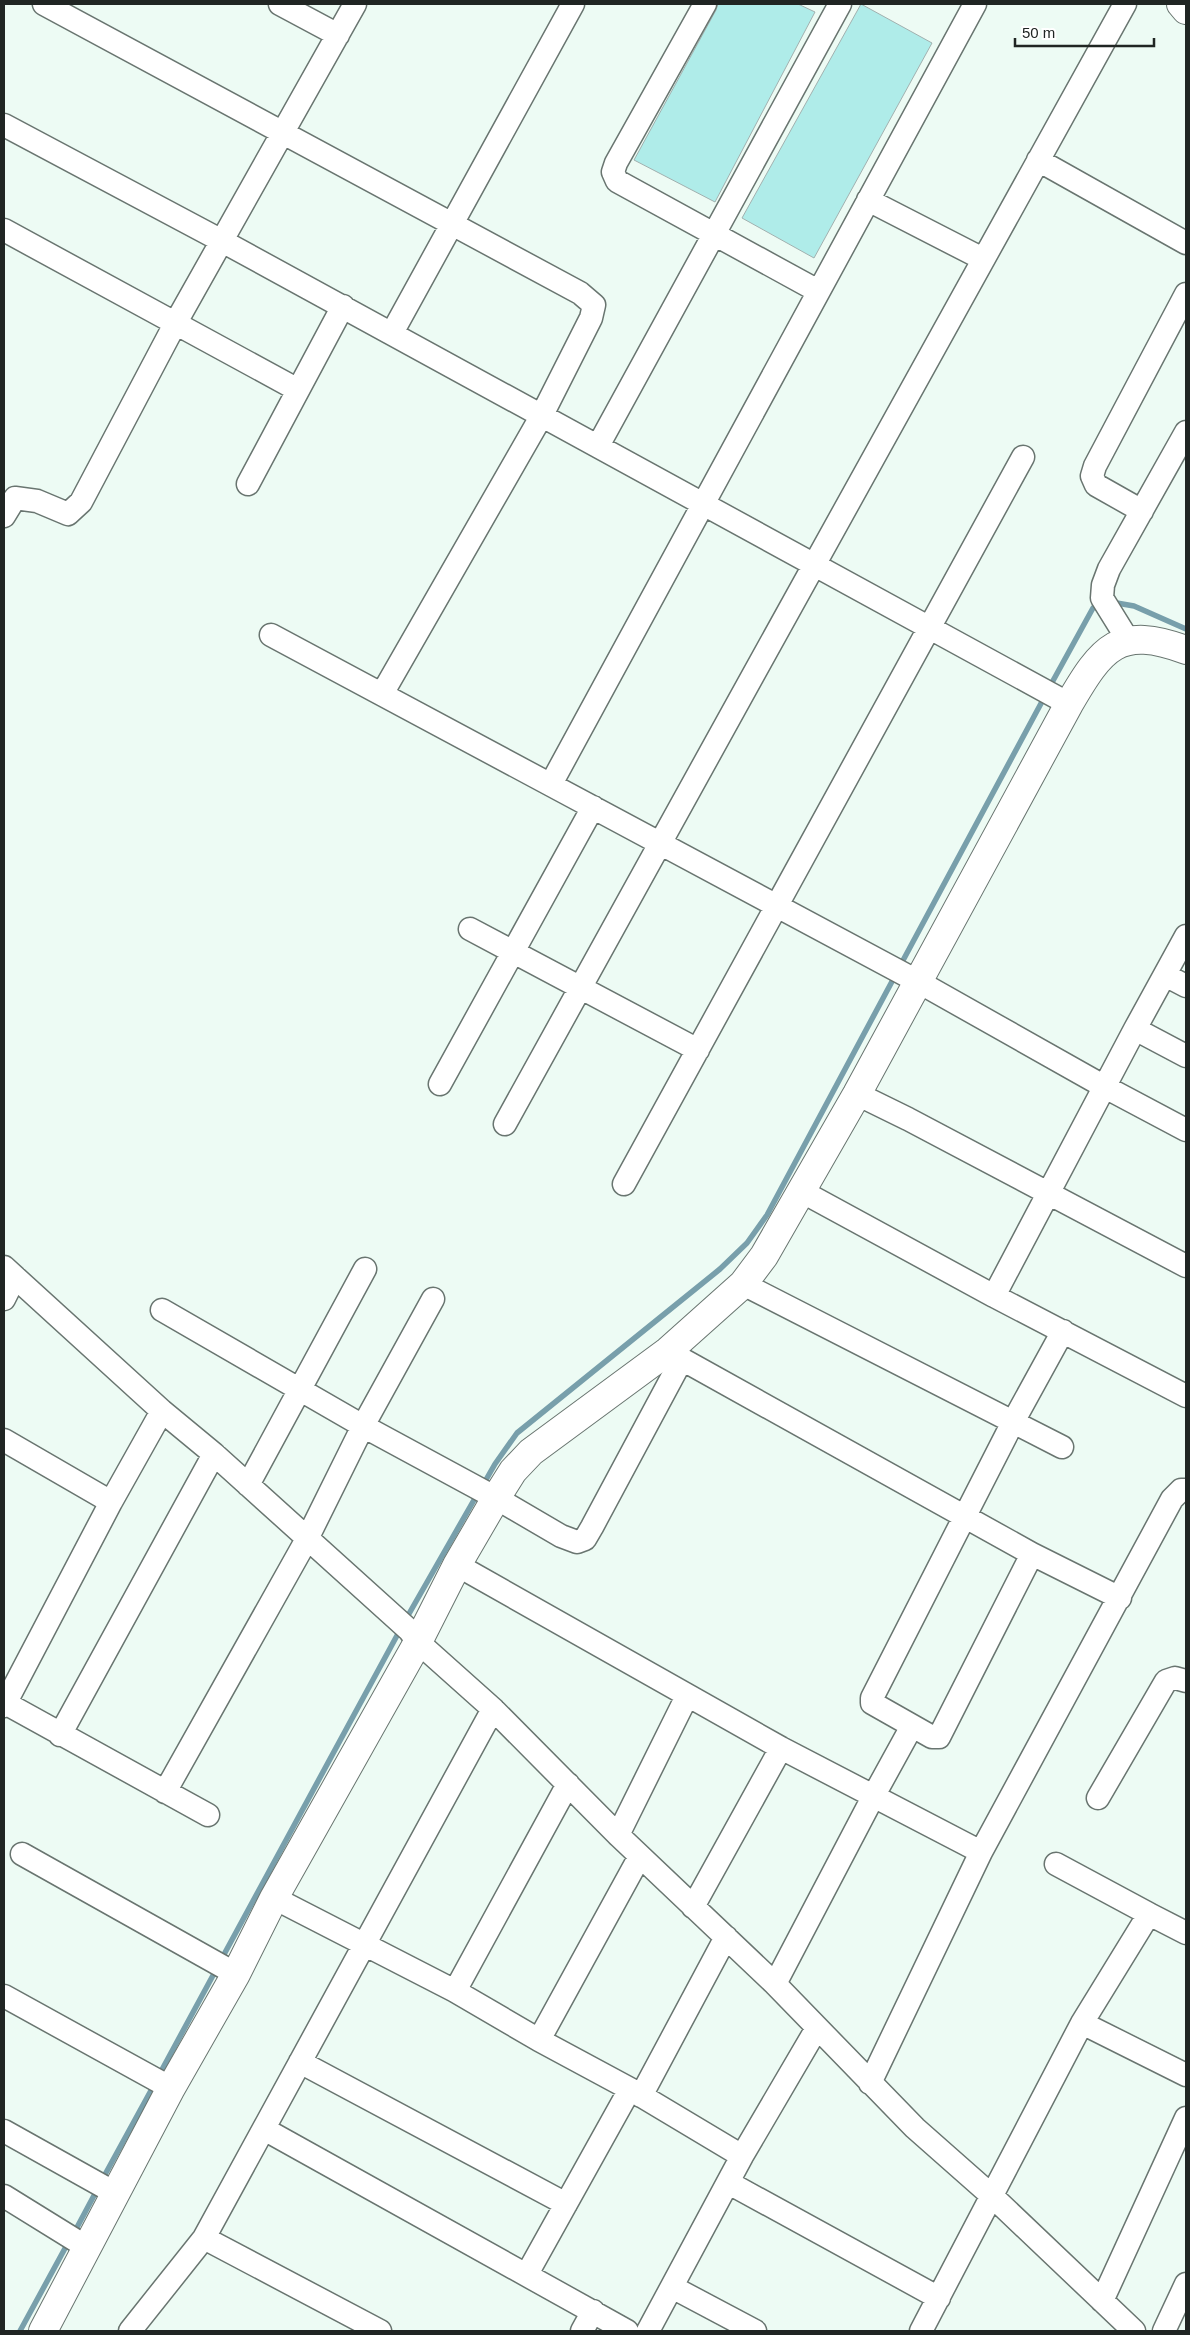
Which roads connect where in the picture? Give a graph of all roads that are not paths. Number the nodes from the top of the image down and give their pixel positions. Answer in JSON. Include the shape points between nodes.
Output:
{"nodes":[{"id":1,"x":44,"y":4,"type":"edge"},
{"id":2,"x":280,"y":4,"type":"edge"},
{"id":3,"x":355,"y":4,"type":"edge"},
{"id":4,"x":573,"y":4,"type":"edge"},
{"id":5,"x":705,"y":4,"type":"edge"},
{"id":6,"x":840,"y":4,"type":"edge"},
{"id":7,"x":975,"y":4,"type":"edge"},
{"id":8,"x":1125,"y":4,"type":"edge"},
{"id":9,"x":1182,"y":4,"type":"edge"},
{"id":10,"x":1186,"y":10,"type":"edge"},
{"id":11,"x":338,"y":34,"type":"junction"},
{"id":12,"x":4,"y":125,"type":"edge"},
{"id":13,"x":284,"y":133,"type":"junction"},
{"id":14,"x":1038,"y":160,"type":"junction"},
{"id":15,"x":868,"y":200,"type":"junction"},
{"id":16,"x":451,"y":224,"type":"junction"},
{"id":17,"x":4,"y":230,"type":"edge"},
{"id":18,"x":714,"y":234,"type":"junction"},
{"id":19,"x":222,"y":241,"type":"junction"},
{"id":20,"x":1186,"y":243,"type":"edge"},
{"id":21,"x":983,"y":259,"type":"junction"},
{"id":22,"x":818,"y":291,"type":"junction"},
{"id":23,"x":1186,"y":294,"type":"edge"},
{"id":24,"x":343,"y":306,"type":"junction"},
{"id":25,"x":175,"y":324,"type":"junction"},
{"id":26,"x":392,"y":333,"type":"junction"},
{"id":27,"x":298,"y":390,"type":"junction"},
{"id":28,"x":542,"y":414,"type":"junction"},
{"id":29,"x":1186,"y":432,"type":"edge"},
{"id":30,"x":598,"y":446,"type":"junction"},
{"id":31,"x":1023,"y":458,"type":"dead end"},
{"id":32,"x":248,"y":484,"type":"dead end"},
{"id":33,"x":4,"y":487,"type":"edge"},
{"id":34,"x":24,"y":498,"type":"junction"},
{"id":35,"x":703,"y":503,"type":"junction"},
{"id":36,"x":1142,"y":511,"type":"junction"},
{"id":37,"x":4,"y":516,"type":"edge"},
{"id":38,"x":813,"y":563,"type":"junction"},
{"id":39,"x":929,"y":626,"type":"junction"},
{"id":40,"x":270,"y":635,"type":"dead end"},
{"id":41,"x":1128,"y":640,"type":"junction"},
{"id":42,"x":1184,"y":643,"type":"edge"},
{"id":43,"x":382,"y":694,"type":"junction"},
{"id":44,"x":1070,"y":704,"type":"junction"},
{"id":45,"x":551,"y":784,"type":"junction"},
{"id":46,"x":593,"y":807,"type":"junction"},
{"id":47,"x":661,"y":843,"type":"junction"},
{"id":48,"x":776,"y":905,"type":"junction"},
{"id":49,"x":470,"y":929,"type":"dead end"},
{"id":50,"x":1186,"y":936,"type":"edge"},
{"id":51,"x":514,"y":951,"type":"junction"},
{"id":52,"x":1165,"y":975,"type":"junction"},
{"id":53,"x":917,"y":981,"type":"junction"},
{"id":54,"x":581,"y":986,"type":"junction"},
{"id":55,"x":1186,"y":986,"type":"edge"},
{"id":56,"x":1135,"y":1029,"type":"junction"},
{"id":57,"x":698,"y":1050,"type":"junction"},
{"id":58,"x":1186,"y":1056,"type":"edge"},
{"id":59,"x":440,"y":1084,"type":"dead end"},
{"id":60,"x":1105,"y":1087,"type":"junction"},
{"id":61,"x":857,"y":1094,"type":"junction"},
{"id":62,"x":505,"y":1124,"type":"dead end"},
{"id":63,"x":1186,"y":1130,"type":"edge"},
{"id":64,"x":624,"y":1184,"type":"dead end"},
{"id":65,"x":801,"y":1191,"type":"junction"},
{"id":66,"x":1048,"y":1194,"type":"junction"},
{"id":67,"x":1186,"y":1266,"type":"edge"},
{"id":68,"x":365,"y":1269,"type":"dead end"},
{"id":69,"x":10,"y":1272,"type":"edge"},
{"id":70,"x":743,"y":1284,"type":"junction"},
{"id":71,"x":994,"y":1296,"type":"junction"},
{"id":72,"x":4,"y":1299,"type":"edge"},
{"id":73,"x":432,"y":1299,"type":"dead end"},
{"id":74,"x":162,"y":1310,"type":"dead end"},
{"id":75,"x":1063,"y":1331,"type":"junction"},
{"id":76,"x":675,"y":1355,"type":"junction"},
{"id":77,"x":301,"y":1390,"type":"junction"},
{"id":78,"x":1186,"y":1396,"type":"edge"},
{"id":79,"x":162,"y":1411,"type":"junction"},
{"id":80,"x":1013,"y":1422,"type":"junction"},
{"id":81,"x":363,"y":1426,"type":"junction"},
{"id":82,"x":4,"y":1440,"type":"edge"},
{"id":83,"x":1062,"y":1447,"type":"dead end"},
{"id":84,"x":214,"y":1454,"type":"junction"},
{"id":85,"x":248,"y":1485,"type":"junction"},
{"id":86,"x":1186,"y":1490,"type":"edge"},
{"id":87,"x":496,"y":1498,"type":"junction"},
{"id":88,"x":111,"y":1502,"type":"junction"},
{"id":89,"x":966,"y":1515,"type":"junction"},
{"id":90,"x":307,"y":1539,"type":"junction"},
{"id":91,"x":1032,"y":1554,"type":"junction"},
{"id":92,"x":457,"y":1565,"type":"junction"},
{"id":93,"x":1120,"y":1598,"type":"junction"},
{"id":94,"x":407,"y":1629,"type":"junction"},
{"id":95,"x":1186,"y":1681,"type":"edge"},
{"id":96,"x":687,"y":1696,"type":"junction"},
{"id":97,"x":4,"y":1704,"type":"edge"},
{"id":98,"x":493,"y":1709,"type":"junction"},
{"id":99,"x":912,"y":1726,"type":"junction"},
{"id":100,"x":60,"y":1735,"type":"junction"},
{"id":101,"x":781,"y":1748,"type":"junction"},
{"id":102,"x":568,"y":1784,"type":"junction"},
{"id":103,"x":165,"y":1792,"type":"junction"},
{"id":104,"x":873,"y":1797,"type":"junction"},
{"id":105,"x":1098,"y":1798,"type":"dead end"},
{"id":106,"x":208,"y":1816,"type":"dead end"},
{"id":107,"x":618,"y":1835,"type":"junction"},
{"id":108,"x":981,"y":1852,"type":"junction"},
{"id":109,"x":22,"y":1854,"type":"dead end"},
{"id":110,"x":640,"y":1856,"type":"junction"},
{"id":111,"x":1056,"y":1864,"type":"dead end"},
{"id":112,"x":274,"y":1898,"type":"junction"},
{"id":113,"x":693,"y":1906,"type":"junction"},
{"id":114,"x":1149,"y":1914,"type":"junction"},
{"id":115,"x":1186,"y":1932,"type":"edge"},
{"id":116,"x":726,"y":1937,"type":"junction"},
{"id":117,"x":365,"y":1946,"type":"junction"},
{"id":118,"x":236,"y":1974,"type":"junction"},
{"id":119,"x":775,"y":1984,"type":"junction"},
{"id":120,"x":455,"y":1991,"type":"junction"},
{"id":121,"x":4,"y":1996,"type":"edge"},
{"id":122,"x":1082,"y":2023,"type":"junction"},
{"id":123,"x":817,"y":2028,"type":"junction"},
{"id":124,"x":539,"y":2040,"type":"junction"},
{"id":125,"x":300,"y":2062,"type":"junction"},
{"id":126,"x":1186,"y":2075,"type":"edge"},
{"id":127,"x":870,"y":2083,"type":"junction"},
{"id":128,"x":170,"y":2088,"type":"junction"},
{"id":129,"x":636,"y":2093,"type":"junction"},
{"id":130,"x":1186,"y":2118,"type":"edge"},
{"id":131,"x":264,"y":2129,"type":"junction"},
{"id":132,"x":4,"y":2132,"type":"edge"},
{"id":133,"x":742,"y":2156,"type":"junction"},
{"id":134,"x":729,"y":2183,"type":"junction"},
{"id":135,"x":115,"y":2193,"type":"junction"},
{"id":136,"x":4,"y":2196,"type":"edge"},
{"id":137,"x":992,"y":2196,"type":"junction"},
{"id":138,"x":566,"y":2204,"type":"junction"},
{"id":139,"x":204,"y":2238,"type":"junction"},
{"id":140,"x":88,"y":2248,"type":"junction"},
{"id":141,"x":527,"y":2274,"type":"junction"},
{"id":142,"x":1186,"y":2284,"type":"edge"},
{"id":143,"x":672,"y":2287,"type":"junction"},
{"id":144,"x":939,"y":2298,"type":"junction"},
{"id":145,"x":1102,"y":2301,"type":"junction"},
{"id":146,"x":593,"y":2311,"type":"junction"},
{"id":147,"x":728,"y":2325,"type":"edge"},
{"id":148,"x":43,"y":2331,"type":"edge"},
{"id":149,"x":130,"y":2331,"type":"edge"},
{"id":150,"x":380,"y":2331,"type":"edge"},
{"id":151,"x":582,"y":2331,"type":"edge"},
{"id":152,"x":627,"y":2331,"type":"edge"},
{"id":153,"x":648,"y":2331,"type":"edge"},
{"id":154,"x":755,"y":2331,"type":"edge"},
{"id":155,"x":920,"y":2331,"type":"edge"},
{"id":156,"x":1134,"y":2331,"type":"edge"},
{"id":157,"x":1164,"y":2331,"type":"edge"}],
"edges":[{"from":1,"to":13,"type":"street"},
{"from":2,"to":11,"type":"street"},
{"from":3,"to":11,"type":"street"},
{"from":4,"to":16,"type":"street"},
{"from":5,"to":18,"type":"street","via":[[613,172],[617,181]]},
{"from":6,"to":18,"type":"street"},
{"from":7,"to":15,"type":"street"},
{"from":8,"to":14,"type":"street"},
{"from":9,"to":10,"type":"street"},
{"from":11,"to":13,"type":"street"},
{"from":12,"to":19,"type":"street"},
{"from":13,"to":16,"type":"street"},
{"from":13,"to":19,"type":"street"},
{"from":14,"to":20,"type":"street"},
{"from":14,"to":21,"type":"street"},
{"from":15,"to":21,"type":"street"},
{"from":15,"to":22,"type":"street"},
{"from":16,"to":26,"type":"street"},
{"from":16,"to":28,"type":"street","via":[[580,293],[594,305],[592,318]]},
{"from":17,"to":25,"type":"street"},
{"from":18,"to":22,"type":"street"},
{"from":18,"to":30,"type":"street"},
{"from":19,"to":24,"type":"street"},
{"from":19,"to":25,"type":"street"},
{"from":21,"to":38,"type":"street"},
{"from":22,"to":35,"type":"street"},
{"from":23,"to":36,"type":"street","via":[[1092,476],[1096,485]]},
{"from":24,"to":26,"type":"street"},
{"from":24,"to":27,"type":"street"},
{"from":25,"to":27,"type":"street"},
{"from":25,"to":34,"type":"street","via":[[76,509],[68,514]]},
{"from":26,"to":28,"type":"street"},
{"from":27,"to":32,"type":"street"},
{"from":28,"to":30,"type":"street"},
{"from":28,"to":43,"type":"street"},
{"from":29,"to":36,"type":"street"},
{"from":30,"to":35,"type":"street"},
{"from":31,"to":39,"type":"street"},
{"from":33,"to":34,"type":"street"},
{"from":34,"to":37,"type":"street","via":[[15,498]]},
{"from":35,"to":38,"type":"street"},
{"from":35,"to":45,"type":"street"},
{"from":36,"to":41,"type":"street","via":[[1102,585],[1102,598]]},
{"from":38,"to":39,"type":"street"},
{"from":38,"to":47,"type":"street"},
{"from":39,"to":44,"type":"street"},
{"from":39,"to":48,"type":"street"},
{"from":40,"to":43,"type":"street"},
{"from":41,"to":42,"type":"street"},
{"from":41,"to":44,"type":"street","via":[[1110,648],[1099,658]]},
{"from":43,"to":45,"type":"street"},
{"from":44,"to":53,"type":"street"},
{"from":45,"to":46,"type":"street"},
{"from":46,"to":47,"type":"street"},
{"from":46,"to":51,"type":"street"},
{"from":47,"to":48,"type":"street"},
{"from":47,"to":54,"type":"street"},
{"from":48,"to":53,"type":"street"},
{"from":48,"to":57,"type":"street"},
{"from":49,"to":51,"type":"street"},
{"from":50,"to":52,"type":"street"},
{"from":51,"to":54,"type":"street"},
{"from":51,"to":59,"type":"street"},
{"from":52,"to":55,"type":"street"},
{"from":52,"to":56,"type":"street"},
{"from":53,"to":60,"type":"street"},
{"from":53,"to":61,"type":"street"},
{"from":54,"to":57,"type":"street"},
{"from":54,"to":62,"type":"street"},
{"from":56,"to":58,"type":"street"},
{"from":56,"to":60,"type":"street"},
{"from":57,"to":64,"type":"street"},
{"from":60,"to":63,"type":"street"},
{"from":60,"to":66,"type":"street"},
{"from":61,"to":65,"type":"street"},
{"from":61,"to":66,"type":"street"},
{"from":65,"to":70,"type":"street","via":[[764,1256]]},
{"from":65,"to":71,"type":"street"},
{"from":66,"to":67,"type":"street"},
{"from":66,"to":71,"type":"street"},
{"from":68,"to":77,"type":"street"},
{"from":69,"to":72,"type":"street"},
{"from":69,"to":79,"type":"street"},
{"from":70,"to":76,"type":"street"},
{"from":70,"to":80,"type":"street"},
{"from":71,"to":75,"type":"street"},
{"from":73,"to":81,"type":"street"},
{"from":74,"to":77,"type":"street"},
{"from":75,"to":78,"type":"street"},
{"from":75,"to":80,"type":"street"},
{"from":76,"to":87,"type":"street","via":[[531,1452]]},
{"from":76,"to":87,"type":"street","via":[[585,1539],[569,1540]]},
{"from":76,"to":89,"type":"street"},
{"from":77,"to":81,"type":"street"},
{"from":77,"to":85,"type":"street"},
{"from":79,"to":84,"type":"street"},
{"from":79,"to":88,"type":"street"},
{"from":80,"to":83,"type":"street"},
{"from":80,"to":89,"type":"street"},
{"from":81,"to":87,"type":"street"},
{"from":81,"to":90,"type":"street"},
{"from":82,"to":88,"type":"street"},
{"from":84,"to":85,"type":"street"},
{"from":84,"to":100,"type":"street"},
{"from":85,"to":90,"type":"street"},
{"from":86,"to":93,"type":"street","via":[[1181,1490],[1172,1499]]},
{"from":87,"to":92,"type":"street"},
{"from":88,"to":97,"type":"street"},
{"from":89,"to":91,"type":"street"},
{"from":89,"to":99,"type":"street","via":[[872,1698],[872,1703]]},
{"from":90,"to":94,"type":"street"},
{"from":90,"to":103,"type":"street"},
{"from":91,"to":93,"type":"street"},
{"from":91,"to":99,"type":"street","via":[[941,1735],[932,1737]]},
{"from":92,"to":94,"type":"street"},
{"from":92,"to":96,"type":"street"},
{"from":93,"to":108,"type":"street"},
{"from":94,"to":98,"type":"street"},
{"from":94,"to":112,"type":"street"},
{"from":95,"to":105,"type":"street","via":[[1175,1678],[1166,1681]]},
{"from":96,"to":101,"type":"street"},
{"from":96,"to":107,"type":"street"},
{"from":97,"to":100,"type":"street"},
{"from":98,"to":102,"type":"street"},
{"from":98,"to":117,"type":"street"},
{"from":99,"to":104,"type":"street"},
{"from":100,"to":103,"type":"street"},
{"from":101,"to":104,"type":"street"},
{"from":101,"to":113,"type":"street"},
{"from":102,"to":107,"type":"street"},
{"from":102,"to":120,"type":"street"},
{"from":103,"to":106,"type":"street"},
{"from":104,"to":108,"type":"street"},
{"from":104,"to":119,"type":"street"},
{"from":107,"to":110,"type":"street"},
{"from":108,"to":127,"type":"street"},
{"from":109,"to":118,"type":"street"},
{"from":110,"to":113,"type":"street"},
{"from":110,"to":124,"type":"street"},
{"from":111,"to":114,"type":"street"},
{"from":112,"to":117,"type":"street"},
{"from":112,"to":118,"type":"street"},
{"from":113,"to":116,"type":"street"},
{"from":114,"to":115,"type":"street"},
{"from":114,"to":122,"type":"street"},
{"from":116,"to":119,"type":"street"},
{"from":116,"to":129,"type":"street"},
{"from":117,"to":120,"type":"street"},
{"from":117,"to":125,"type":"street"},
{"from":118,"to":128,"type":"street"},
{"from":119,"to":123,"type":"street"},
{"from":120,"to":124,"type":"street"},
{"from":121,"to":128,"type":"street"},
{"from":122,"to":126,"type":"street"},
{"from":122,"to":137,"type":"street"},
{"from":123,"to":127,"type":"street"},
{"from":123,"to":133,"type":"street"},
{"from":124,"to":129,"type":"street"},
{"from":125,"to":131,"type":"street"},
{"from":125,"to":138,"type":"street"},
{"from":127,"to":137,"type":"street"},
{"from":128,"to":135,"type":"street"},
{"from":129,"to":133,"type":"street"},
{"from":129,"to":138,"type":"street"},
{"from":130,"to":145,"type":"street"},
{"from":131,"to":139,"type":"street"},
{"from":131,"to":141,"type":"street"},
{"from":132,"to":135,"type":"street"},
{"from":133,"to":134,"type":"street"},
{"from":134,"to":143,"type":"street"},
{"from":134,"to":144,"type":"street"},
{"from":135,"to":140,"type":"street"},
{"from":136,"to":140,"type":"street"},
{"from":137,"to":144,"type":"street"},
{"from":137,"to":145,"type":"street"},
{"from":138,"to":141,"type":"street"},
{"from":139,"to":149,"type":"street"},
{"from":139,"to":150,"type":"street"},
{"from":140,"to":148,"type":"street"},
{"from":141,"to":146,"type":"street"},
{"from":142,"to":157,"type":"street"},
{"from":143,"to":147,"type":"street"},
{"from":143,"to":153,"type":"street"},
{"from":144,"to":155,"type":"street"},
{"from":145,"to":156,"type":"street"},
{"from":146,"to":151,"type":"street"},
{"from":146,"to":152,"type":"street"},
{"from":147,"to":154,"type":"street"}]}
